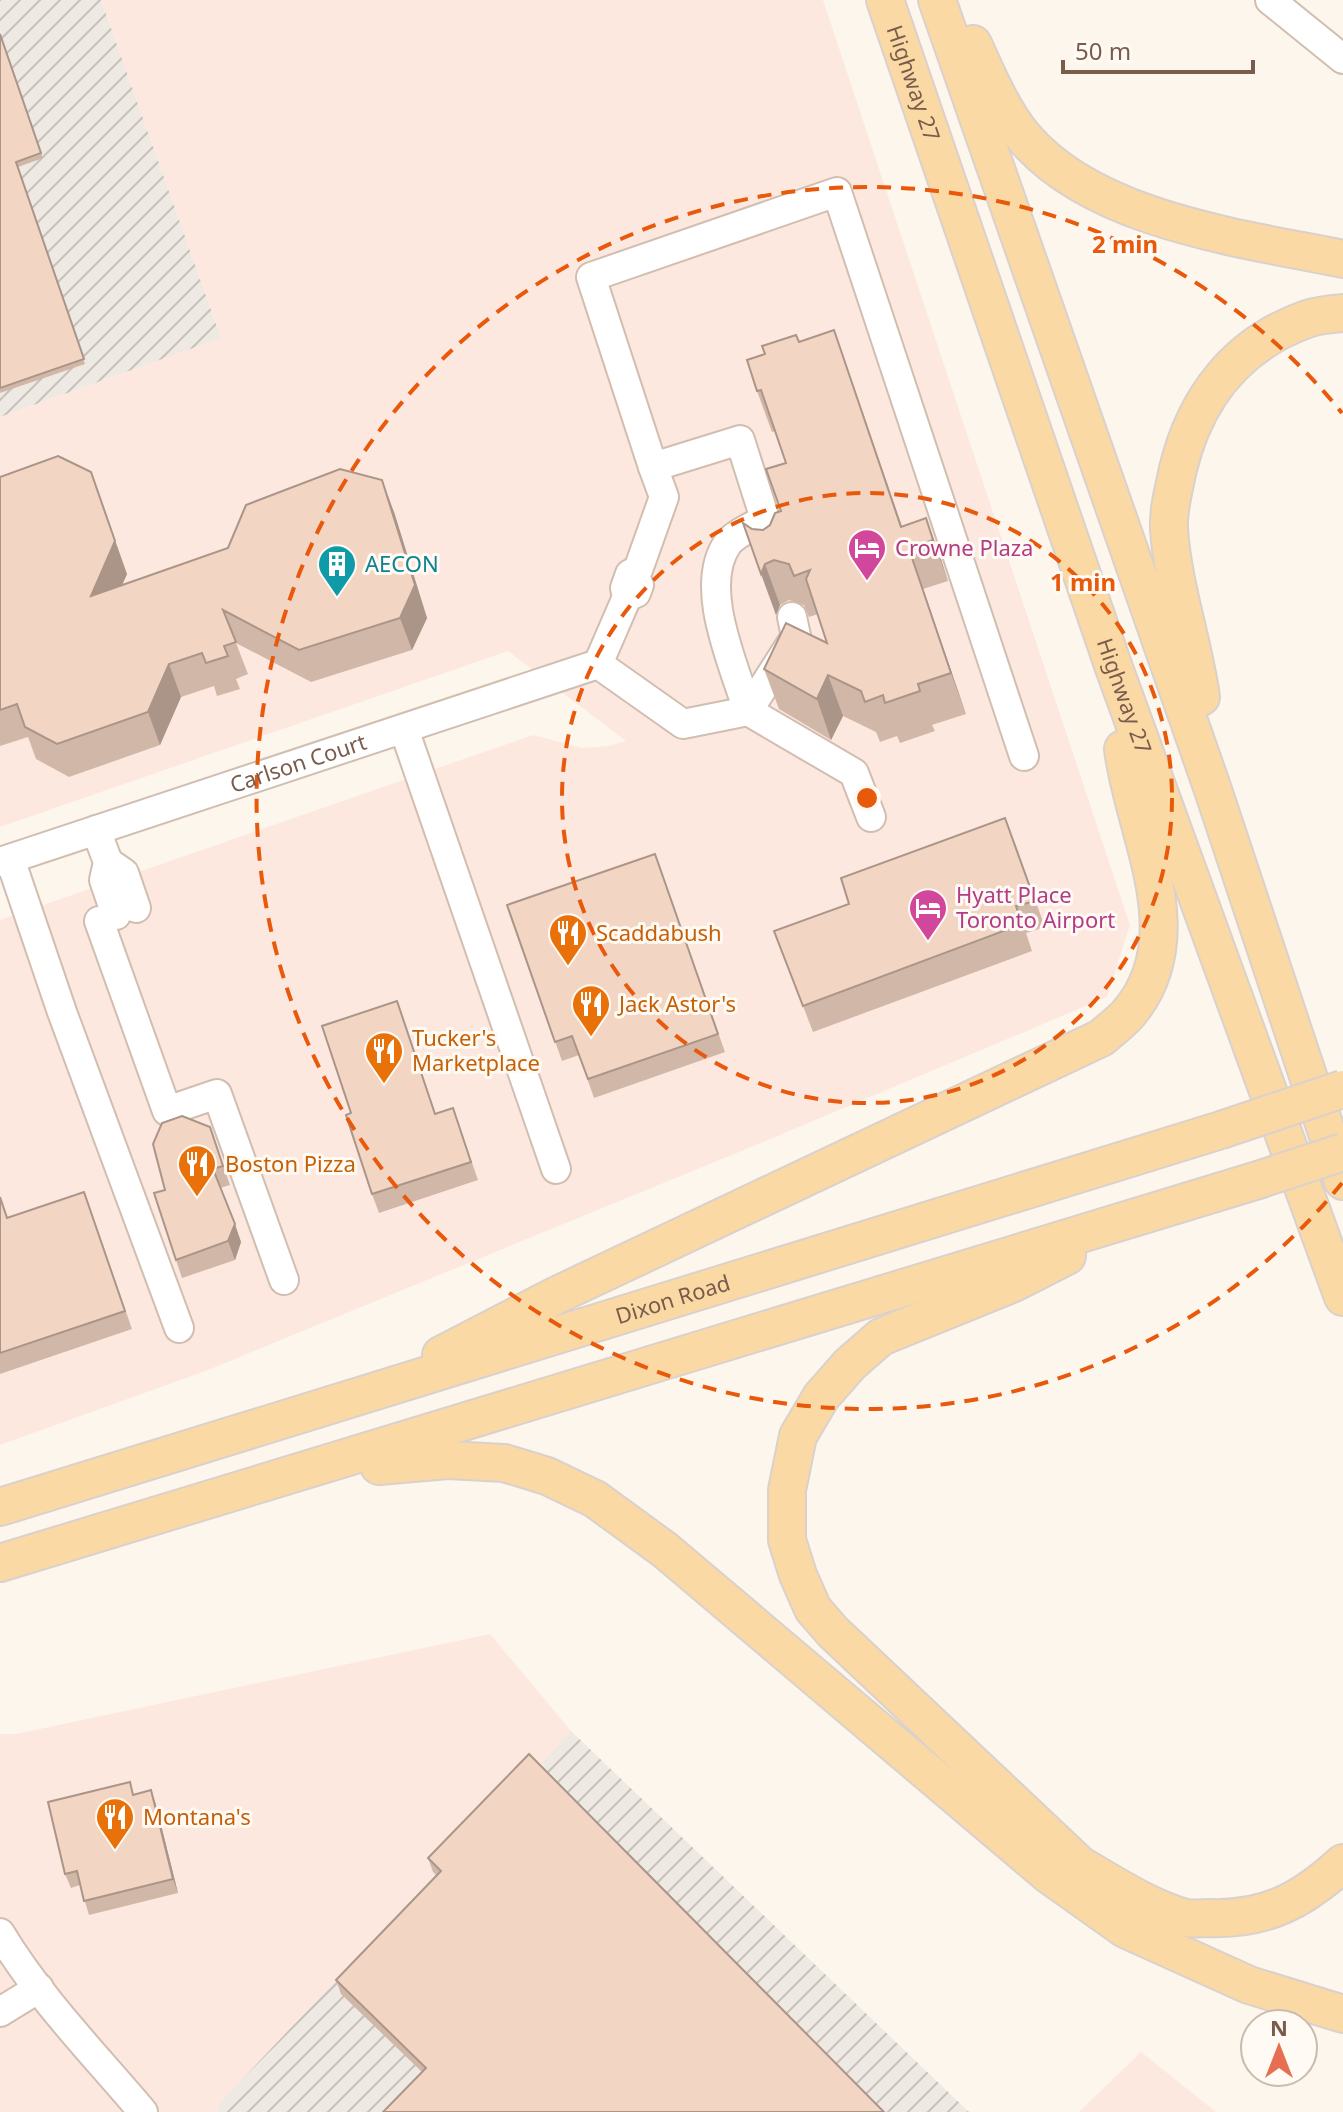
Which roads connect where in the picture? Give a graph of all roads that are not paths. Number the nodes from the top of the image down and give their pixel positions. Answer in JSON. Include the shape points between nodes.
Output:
{"nodes":[{"id":1,"x":885,"y":0,"type":"edge"},
{"id":2,"x":937,"y":0,"type":"edge"},
{"id":3,"x":954,"y":0,"type":"edge"},
{"id":4,"x":1270,"y":0,"type":"edge"},
{"id":5,"x":1343,"y":59,"type":"edge"},
{"id":6,"x":1343,"y":259,"type":"edge"},
{"id":7,"x":1343,"y":313,"type":"edge"},
{"id":8,"x":653,"y":467,"type":"junction"},
{"id":9,"x":792,"y":617,"type":"edge"},
{"id":10,"x":598,"y":664,"type":"junction"},
{"id":11,"x":1114,"y":668,"type":"junction"},
{"id":12,"x":748,"y":711,"type":"junction"},
{"id":13,"x":404,"y":729,"type":"junction"},
{"id":14,"x":1024,"y":756,"type":"dead end"},
{"id":15,"x":1213,"y":790,"type":"junction"},
{"id":16,"x":871,"y":817,"type":"dead end"},
{"id":17,"x":96,"y":830,"type":"junction"},
{"id":18,"x":5,"y":860,"type":"edge"},
{"id":19,"x":1343,"y":1089,"type":"edge"},
{"id":20,"x":1343,"y":1152,"type":"edge"},
{"id":21,"x":556,"y":1169,"type":"dead end"},
{"id":22,"x":1343,"y":1181,"type":"edge"},
{"id":23,"x":1153,"y":1213,"type":"junction"},
{"id":24,"x":284,"y":1280,"type":"dead end"},
{"id":25,"x":1343,"y":1297,"type":"edge"},
{"id":26,"x":179,"y":1328,"type":"dead end"},
{"id":27,"x":354,"y":1399,"type":"junction"},
{"id":28,"x":279,"y":1480,"type":"junction"},
{"id":29,"x":0,"y":1507,"type":"edge"},
{"id":30,"x":0,"y":1563,"type":"edge"},
{"id":31,"x":1343,"y":1863,"type":"edge"},
{"id":32,"x":0,"y":1933,"type":"edge"},
{"id":33,"x":39,"y":1988,"type":"junction"},
{"id":34,"x":0,"y":2012,"type":"edge"},
{"id":35,"x":1343,"y":2014,"type":"edge"},
{"id":36,"x":143,"y":2112,"type":"edge"}],
"edges":[{"from":1,"to":11,"type":"main road","name":"Highway 27"},
{"from":2,"to":15,"type":"main road"},
{"from":3,"to":6,"type":"main road","via":[[985,73],[1022,135],[1064,175],[1112,201],[1160,217]]},
{"from":4,"to":5,"type":"street"},
{"from":7,"to":15,"type":"main road","via":[[1309,318],[1239,357],[1205,399],[1185,438],[1169,525]]},
{"from":8,"to":10,"type":"street","via":[[664,497]]},
{"from":8,"to":12,"type":"street","via":[[740,440],[767,531],[730,541],[718,564],[715,603]]},
{"from":8,"to":14,"type":"street","via":[[591,277],[837,192]]},
{"from":9,"to":12,"type":"street","via":[[796,636]]},
{"from":10,"to":12,"type":"street","via":[[683,724]]},
{"from":10,"to":13,"type":"street","name":"Carlson Court"},
{"from":11,"to":25,"type":"main road","name":"Highway 27"},
{"from":11,"to":27,"type":"main road","via":[[1125,766],[1152,860],[1159,929],[1147,985],[1128,1013],[1101,1038],[557,1295]]},
{"from":12,"to":16,"type":"street","via":[[854,773]]},
{"from":13,"to":17,"type":"street","name":"Carlson Court"},
{"from":13,"to":21,"type":"street"},
{"from":15,"to":22,"type":"main road"},
{"from":17,"to":18,"type":"street","name":"Carlson Court"},
{"from":17,"to":24,"type":"street","via":[[108,862],[104,880],[167,1111],[217,1094]]},
{"from":18,"to":26,"type":"street"},
{"from":19,"to":27,"type":"main road","name":"Dixon Road","bridge":true},
{"from":20,"to":23,"type":"main road","bridge":true},
{"from":23,"to":28,"type":"main road"},
{"from":23,"to":31,"type":"main road","via":[[1014,1283],[881,1337],[850,1364],[821,1397],[798,1436],[787,1490],[787,1540],[813,1609],[833,1632],[1080,1865],[1125,1892],[1186,1918],[1235,1919],[1283,1907]]},
{"from":27,"to":29,"type":"main road","name":"Dixon Road"},
{"from":28,"to":30,"type":"main road"},
{"from":28,"to":35,"type":"main road","via":[[409,1462],[504,1463],[595,1499],[665,1550],[1049,1875],[1125,1929],[1249,1985]]},
{"from":32,"to":33,"type":"street"},
{"from":33,"to":34,"type":"street"},
{"from":33,"to":36,"type":"street"}]}
